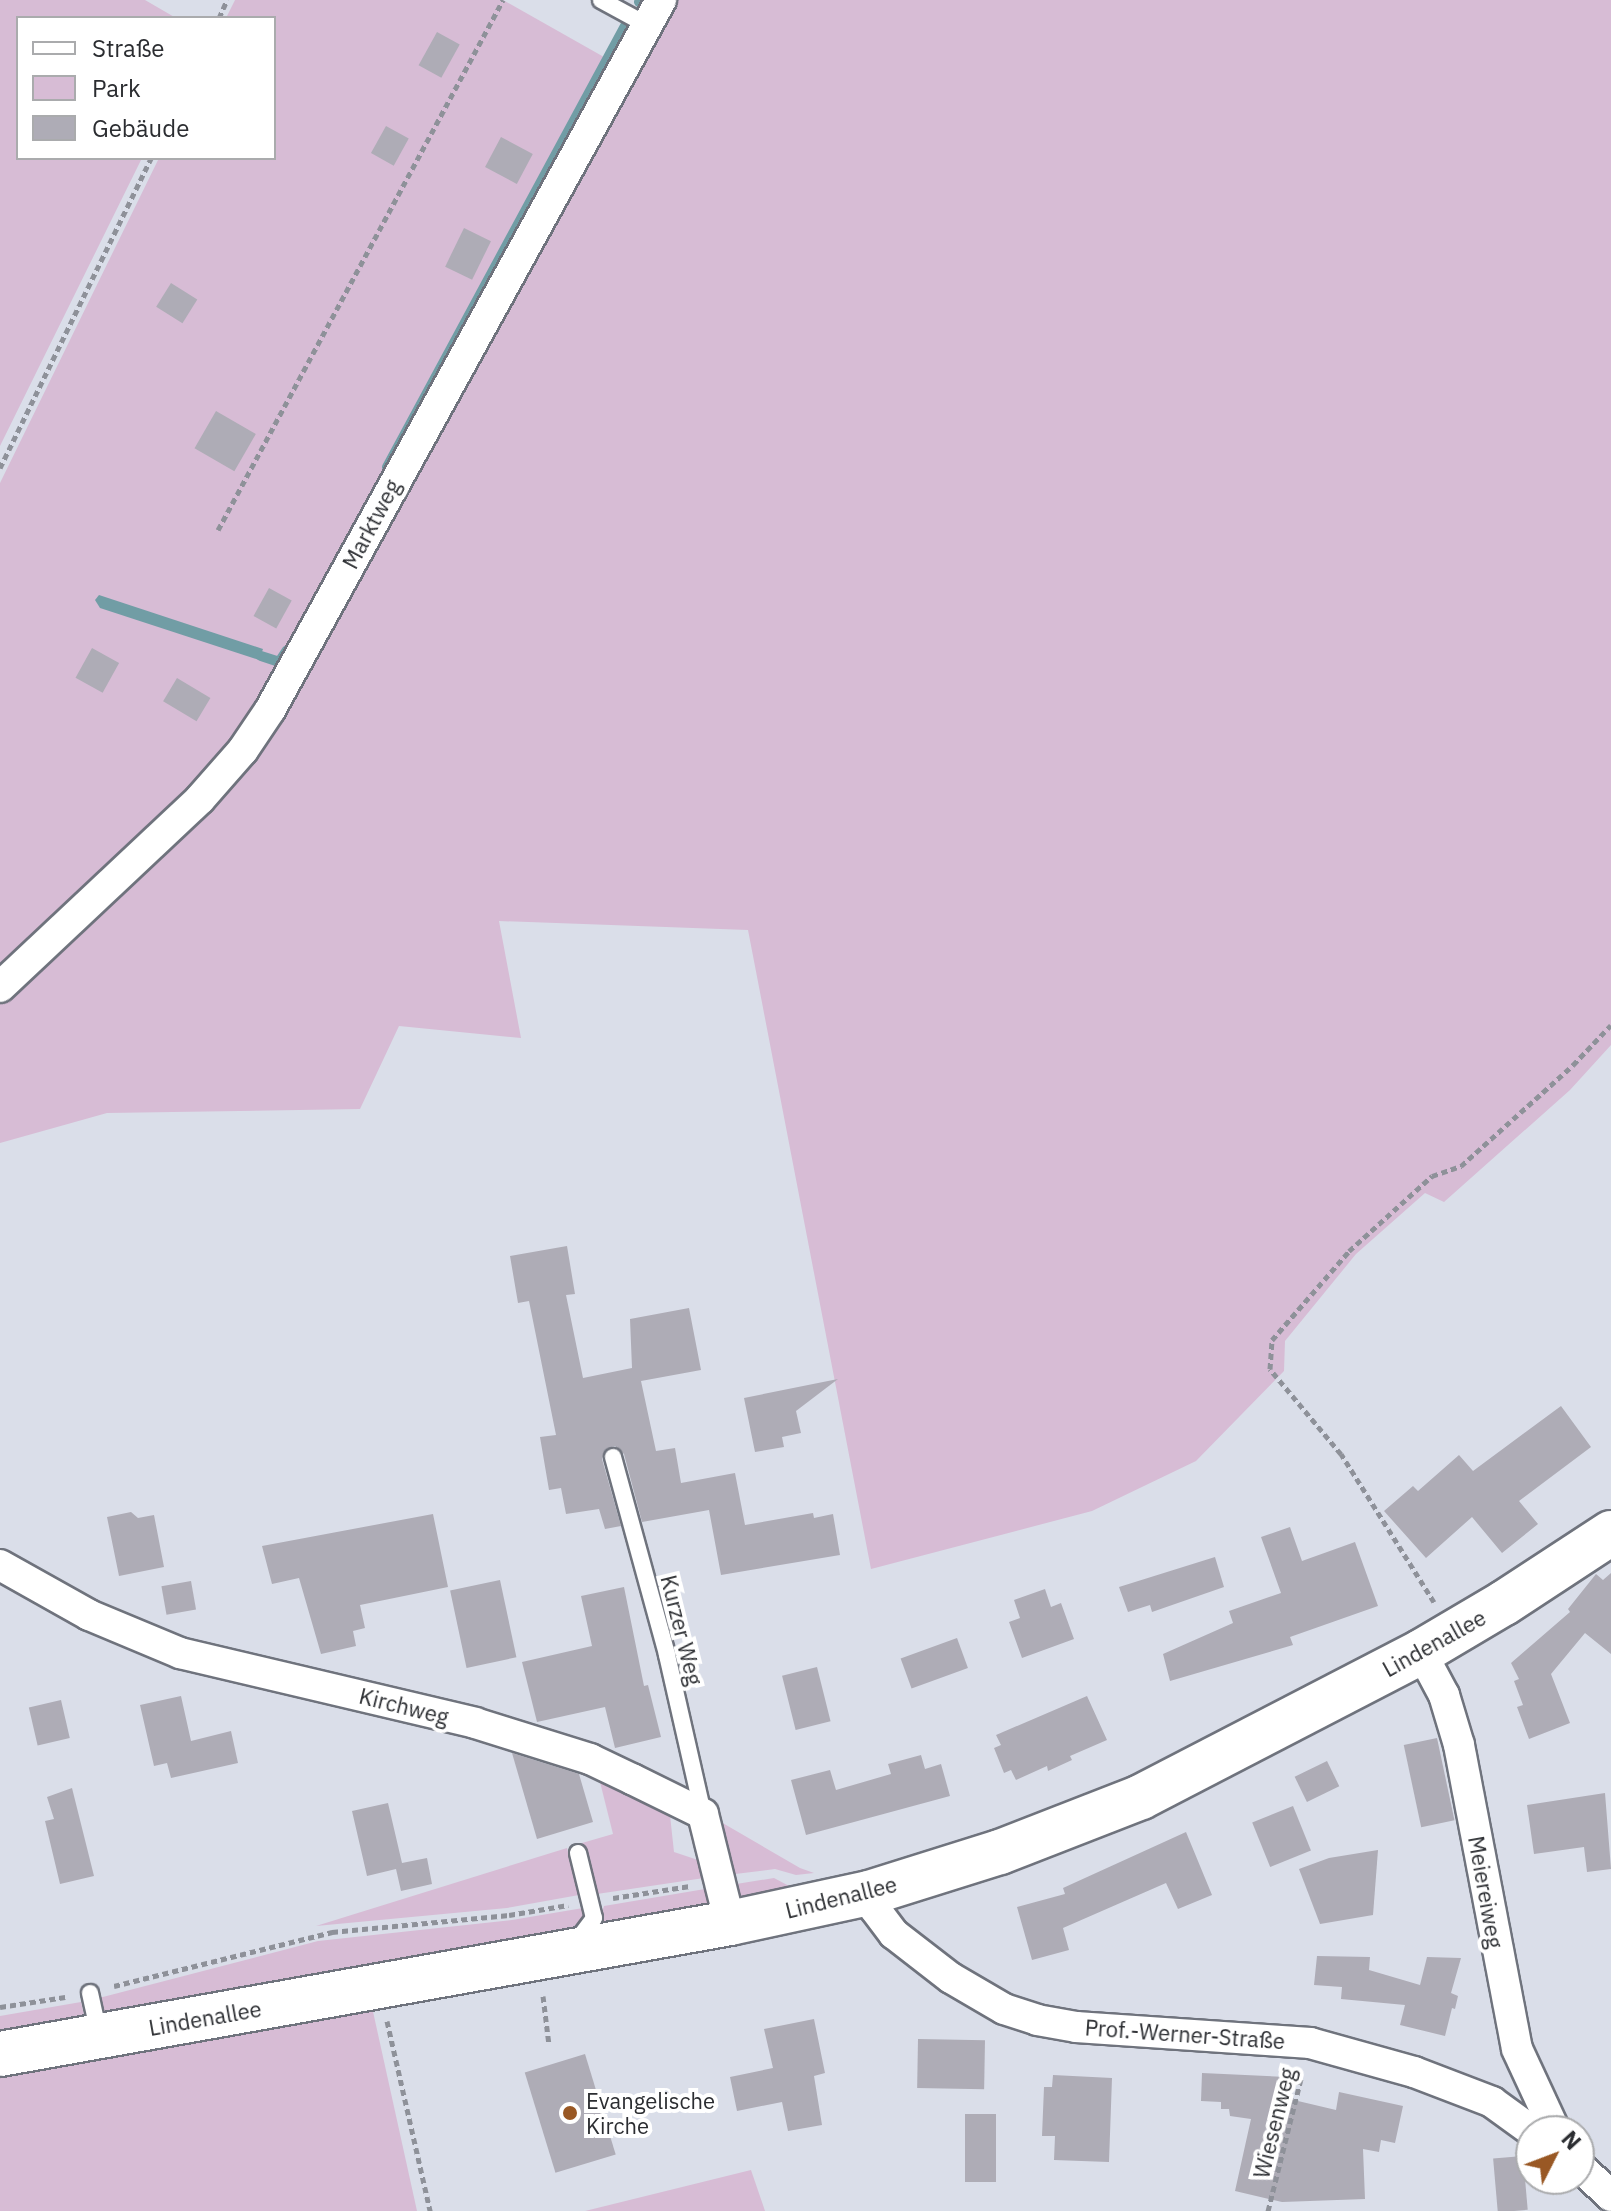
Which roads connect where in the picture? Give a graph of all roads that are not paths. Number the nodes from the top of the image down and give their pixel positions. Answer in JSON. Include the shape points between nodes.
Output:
{"nodes":[{"id":1,"x":601,"y":0,"type":"edge"},
{"id":2,"x":654,"y":12,"type":"edge"},
{"id":3,"x":0,"y":987,"type":"edge"},
{"id":4,"x":613,"y":1457,"type":"dead end"},
{"id":5,"x":1611,"y":1533,"type":"edge"},
{"id":6,"x":0,"y":1565,"type":"edge"},
{"id":7,"x":1437,"y":1643,"type":"junction"},
{"id":8,"x":703,"y":1814,"type":"junction"},
{"id":9,"x":578,"y":1853,"type":"dead end"},
{"id":10,"x":869,"y":1893,"type":"junction"},
{"id":11,"x":730,"y":1923,"type":"junction"},
{"id":12,"x":584,"y":1951,"type":"junction"},
{"id":13,"x":90,"y":1993,"type":"road end"},
{"id":14,"x":99,"y":2036,"type":"junction"},
{"id":15,"x":0,"y":2054,"type":"edge"},
{"id":16,"x":1548,"y":2115,"type":"edge"},
{"id":17,"x":1515,"y":2119,"type":"edge"},
{"id":18,"x":1595,"y":2181,"type":"edge"},
{"id":19,"x":1611,"y":2196,"type":"edge"}],
"edges":[{"from":1,"to":2,"type":"lane"},
{"from":2,"to":3,"type":"street","name":"Marktweg","via":[[270,710],[200,799]]},
{"from":4,"to":8,"type":"lane","name":"Kurzer Weg"},
{"from":5,"to":7,"type":"street","name":"Lindenallee"},
{"from":6,"to":8,"type":"street","name":"Kirchweg","via":[[89,1615],[180,1653],[475,1723],[590,1759]]},
{"from":7,"to":10,"type":"street","name":"Lindenallee","via":[[1141,1797],[1000,1852]]},
{"from":7,"to":16,"type":"street","name":"Meiereiweg","via":[[1517,2049]]},
{"from":8,"to":11,"type":"street"},
{"from":9,"to":12,"type":"lane","via":[[594,1918],[582,1934]]},
{"from":10,"to":11,"type":"street","name":"Lindenallee"},
{"from":10,"to":17,"type":"street","name":"Prof.-Werner-Straße","via":[[894,1934],[1004,2009],[1076,2027],[1310,2043],[1414,2072],[1492,2102]]},
{"from":11,"to":12,"type":"street","name":"Lindenallee"},
{"from":12,"to":14,"type":"street","name":"Lindenallee"},
{"from":13,"to":14,"type":"lane"},
{"from":14,"to":15,"type":"street","name":"Lindenallee"},
{"from":18,"to":19,"type":"street"}]}
